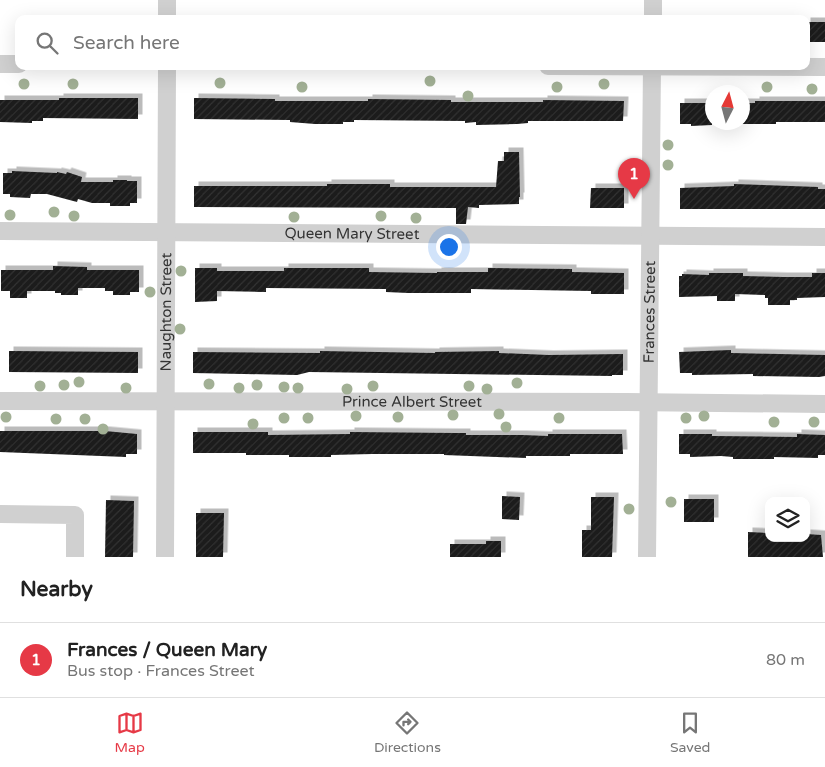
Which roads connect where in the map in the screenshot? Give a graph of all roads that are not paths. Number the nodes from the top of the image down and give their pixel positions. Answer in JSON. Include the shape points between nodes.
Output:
{"nodes":[{"id":1,"x":167,"y":0,"type":"edge"},
{"id":2,"x":653,"y":0,"type":"edge"},
{"id":3,"x":167,"y":15,"type":"edge"},
{"id":4,"x":653,"y":15,"type":"edge"},
{"id":5,"x":0,"y":64,"type":"edge"},
{"id":6,"x":15,"y":64,"type":"edge"},
{"id":7,"x":810,"y":67,"type":"edge"},
{"id":8,"x":825,"y":67,"type":"edge"},
{"id":9,"x":167,"y":70,"type":"edge"},
{"id":10,"x":652,"y":70,"type":"edge"},
{"id":11,"x":0,"y":231,"type":"edge"},
{"id":12,"x":166,"y":231,"type":"junction"},
{"id":13,"x":652,"y":235,"type":"junction"},
{"id":14,"x":825,"y":237,"type":"edge"},
{"id":15,"x":0,"y":401,"type":"edge"},
{"id":16,"x":166,"y":401,"type":"junction"},
{"id":17,"x":648,"y":402,"type":"junction"},
{"id":18,"x":825,"y":404,"type":"edge"},
{"id":19,"x":0,"y":514,"type":"edge"},
{"id":20,"x":75,"y":557,"type":"edge"},
{"id":21,"x":165,"y":557,"type":"edge"},
{"id":22,"x":647,"y":557,"type":"edge"}],
"edges":[{"from":1,"to":3,"type":"street"},
{"from":2,"to":4,"type":"street"},
{"from":5,"to":6,"type":"street"},
{"from":7,"to":8,"type":"street"},
{"from":9,"to":12,"type":"street","name":"Naughton Street"},
{"from":10,"to":13,"type":"street","name":"Frances Street"},
{"from":11,"to":12,"type":"street","name":"Queen Mary Street"},
{"from":12,"to":13,"type":"street","name":"Queen Mary Street"},
{"from":12,"to":16,"type":"street","name":"Naughton Street"},
{"from":13,"to":14,"type":"street","name":"Queen Mary Street"},
{"from":13,"to":17,"type":"street","name":"Frances Street"},
{"from":15,"to":16,"type":"street","name":"Prince Albert Street"},
{"from":16,"to":17,"type":"street","name":"Prince Albert Street"},
{"from":16,"to":21,"type":"street","name":"Naughton Street"},
{"from":17,"to":18,"type":"street","name":"Prince Albert Street"},
{"from":17,"to":22,"type":"street","name":"Frances Street"},
{"from":19,"to":20,"type":"street","via":[[75,515]]}]}
